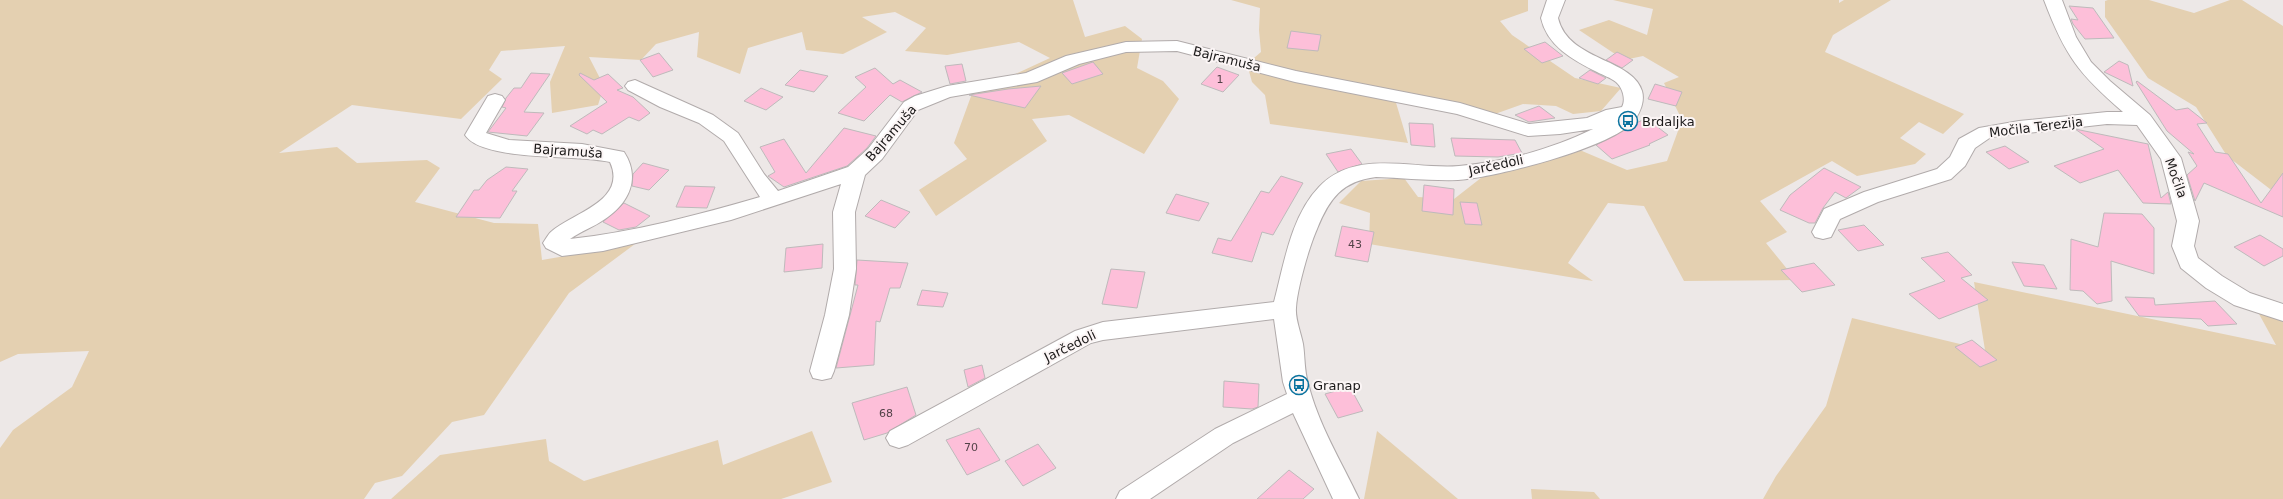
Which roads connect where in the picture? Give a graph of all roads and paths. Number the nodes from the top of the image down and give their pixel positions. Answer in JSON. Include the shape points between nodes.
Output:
{"nodes":[{"id":1,"x":1556,"y":0,"type":"edge"},
{"id":2,"x":2053,"y":0,"type":"edge"},
{"id":3,"x":636,"y":86,"type":"dead end"},
{"id":4,"x":495,"y":100,"type":"dead end"},
{"id":5,"x":1629,"y":113,"type":"junction"},
{"id":6,"x":2143,"y":119,"type":"junction"},
{"id":7,"x":855,"y":172,"type":"junction"},
{"id":8,"x":774,"y":200,"type":"junction"},
{"id":9,"x":1823,"y":232,"type":"dead end"},
{"id":10,"x":1284,"y":309,"type":"junction"},
{"id":11,"x":2283,"y":313,"type":"edge"},
{"id":12,"x":822,"y":371,"type":"dead end"},
{"id":13,"x":1300,"y":398,"type":"junction"},
{"id":14,"x":899,"y":438,"type":"dead end"},
{"id":15,"x":1129,"y":499,"type":"edge"},
{"id":16,"x":1346,"y":499,"type":"edge"}],
"edges":[{"from":1,"to":5,"type":"street","via":[[1549,20],[1554,32],[1578,55],[1628,84],[1633,104]]},
{"from":2,"to":6,"type":"street","name":"Močila","via":[[2067,37],[2084,65]]},
{"from":3,"to":8,"type":"street","via":[[667,103],[706,119],[730,137]]},
{"from":4,"to":8,"type":"street","name":"Bajramuša","via":[[475,136],[522,148],[600,151],[617,157],[623,167],[624,175],[619,191],[607,208],[557,237],[554,243],[557,247],[604,243],[731,213]]},
{"from":5,"to":7,"type":"street","name":"Bajramuša","via":[[1613,114],[1591,123],[1528,130],[1460,109],[1295,76],[1177,46],[1145,46],[1105,51],[1072,60],[1030,78],[947,92],[922,100],[911,106],[875,154]]},
{"from":5,"to":10,"type":"street","name":"Jarčedoli","via":[[1626,118],[1610,128],[1582,142],[1501,166],[1458,173],[1376,170],[1345,178],[1327,191],[1316,205],[1301,241]]},
{"from":6,"to":9,"type":"street","name":"Močila Terezija","via":[[2106,118],[1986,132],[1966,144],[1957,162],[1944,174],[1871,197],[1832,214]]},
{"from":6,"to":11,"type":"street","name":"Močila","via":[[2171,158],[2188,221],[2183,246],[2189,262],[2214,282],[2242,299]]},
{"from":7,"to":8,"type":"street","name":"Bajramuša"},
{"from":7,"to":12,"type":"street","name":"Bajramuša","via":[[844,212],[845,269],[837,315]]},
{"from":10,"to":13,"type":"street","name":"Jarčedoli","via":[[1295,382]]},
{"from":10,"to":14,"type":"street","name":"Jarčedoli","via":[[1103,330],[1083,337]]},
{"from":13,"to":15,"type":"street","via":[[1224,436]]},
{"from":13,"to":16,"type":"street","name":"Jarčedoli"}]}
